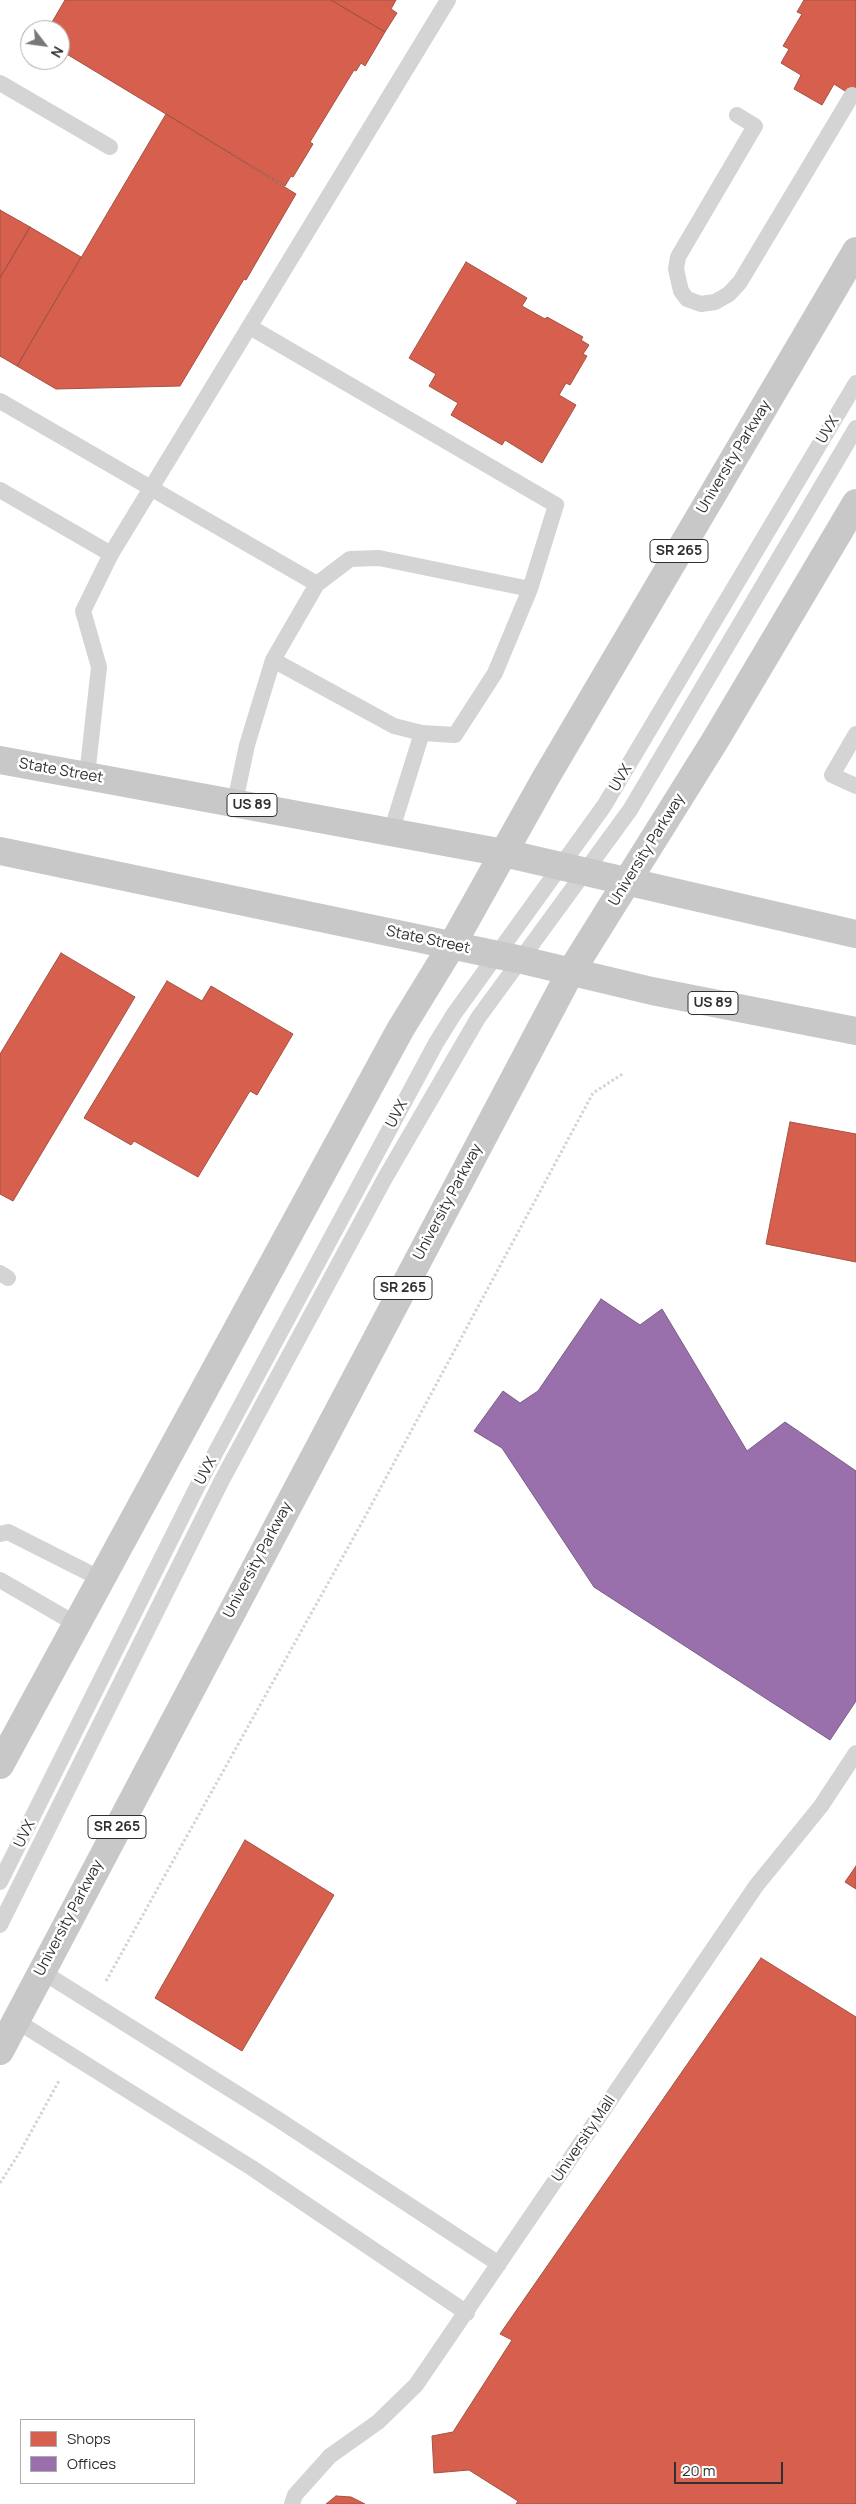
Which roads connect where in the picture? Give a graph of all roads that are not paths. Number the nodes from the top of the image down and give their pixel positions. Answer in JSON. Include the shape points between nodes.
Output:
{"nodes":[{"id":1,"x":448,"y":0,"type":"edge"},
{"id":2,"x":0,"y":83,"type":"edge"},
{"id":3,"x":852,"y":95,"type":"dead end"},
{"id":4,"x":737,"y":115,"type":"dead end"},
{"id":5,"x":110,"y":147,"type":"dead end"},
{"id":6,"x":856,"y":251,"type":"edge"},
{"id":7,"x":250,"y":327,"type":"junction"},
{"id":8,"x":856,"y":383,"type":"edge"},
{"id":9,"x":0,"y":401,"type":"edge"},
{"id":10,"x":856,"y":428,"type":"edge"},
{"id":11,"x":151,"y":488,"type":"junction"},
{"id":12,"x":0,"y":490,"type":"edge"},
{"id":13,"x":856,"y":503,"type":"edge"},
{"id":14,"x":112,"y":554,"type":"junction"},
{"id":15,"x":318,"y":584,"type":"junction"},
{"id":16,"x":530,"y":590,"type":"junction"},
{"id":17,"x":273,"y":660,"type":"junction"},
{"id":18,"x":422,"y":734,"type":"junction"},
{"id":19,"x":856,"y":734,"type":"edge"},
{"id":20,"x":0,"y":760,"type":"edge"},
{"id":21,"x":87,"y":776,"type":"junction"},
{"id":22,"x":856,"y":786,"type":"edge"},
{"id":23,"x":235,"y":802,"type":"junction"},
{"id":24,"x":391,"y":832,"type":"junction"},
{"id":25,"x":0,"y":851,"type":"edge"},
{"id":26,"x":504,"y":853,"type":"junction"},
{"id":27,"x":573,"y":868,"type":"junction"},
{"id":28,"x":627,"y":881,"type":"junction"},
{"id":29,"x":856,"y":934,"type":"edge"},
{"id":30,"x":452,"y":945,"type":"junction"},
{"id":31,"x":510,"y":958,"type":"junction"},
{"id":32,"x":570,"y":973,"type":"junction"},
{"id":33,"x":856,"y":1031,"type":"edge"},
{"id":34,"x":0,"y":1534,"type":"edge"},
{"id":35,"x":101,"y":1579,"type":"junction"},
{"id":36,"x":0,"y":1580,"type":"edge"},
{"id":37,"x":76,"y":1624,"type":"junction"},
{"id":38,"x":856,"y":1754,"type":"edge"},
{"id":39,"x":0,"y":1765,"type":"edge"},
{"id":40,"x":0,"y":1882,"type":"edge"},
{"id":41,"x":0,"y":1925,"type":"edge"},
{"id":42,"x":42,"y":1972,"type":"junction"},
{"id":43,"x":15,"y":2020,"type":"junction"},
{"id":44,"x":0,"y":2051,"type":"edge"},
{"id":45,"x":500,"y":2264,"type":"junction"},
{"id":46,"x":467,"y":2313,"type":"junction"},
{"id":47,"x":292,"y":2504,"type":"edge"}],
"edges":[{"from":1,"to":7,"type":"lane"},
{"from":2,"to":5,"type":"lane"},
{"from":3,"to":4,"type":"lane","via":[[740,282],[715,302],[701,304],[688,299],[681,290],[676,269],[678,257],[755,126]]},
{"from":6,"to":26,"type":"main road","name":"University Parkway","number":"SR 265"},
{"from":7,"to":11,"type":"lane"},
{"from":7,"to":16,"type":"lane","via":[[556,505]]},
{"from":8,"to":27,"type":"lane","name":"UVX","via":[[604,806]]},
{"from":9,"to":11,"type":"lane"},
{"from":10,"to":27,"type":"lane","via":[[630,810]]},
{"from":11,"to":14,"type":"lane"},
{"from":11,"to":15,"type":"lane"},
{"from":12,"to":14,"type":"lane"},
{"from":13,"to":28,"type":"main road","name":"University Parkway","number":"SR 265","via":[[716,739]]},
{"from":14,"to":21,"type":"lane","via":[[83,611],[99,666]]},
{"from":15,"to":16,"type":"lane","via":[[350,560],[379,558]]},
{"from":15,"to":17,"type":"lane"},
{"from":16,"to":18,"type":"lane","via":[[495,673],[455,735]]},
{"from":17,"to":18,"type":"lane","via":[[394,726]]},
{"from":17,"to":23,"type":"lane","via":[[247,745]]},
{"from":18,"to":24,"type":"lane"},
{"from":19,"to":22,"type":"lane","via":[[832,775]]},
{"from":20,"to":21,"type":"main road","name":"State Street","number":"US 89"},
{"from":21,"to":23,"type":"main road","name":"State Street","number":"US 89"},
{"from":23,"to":24,"type":"main road","name":"State Street","number":"US 89"},
{"from":24,"to":26,"type":"main road","name":"State Street","number":"US 89"},
{"from":25,"to":30,"type":"main road","name":"State Street","number":"US 89"},
{"from":26,"to":27,"type":"main road","name":"State Street","number":"US 89"},
{"from":26,"to":30,"type":"main road","name":"University Parkway","number":"SR 265"},
{"from":27,"to":28,"type":"main road","name":"State Street","number":"US 89"},
{"from":27,"to":31,"type":"lane"},
{"from":27,"to":31,"type":"lane","name":"UVX"},
{"from":28,"to":29,"type":"main road","name":"State Street","number":"US 89"},
{"from":28,"to":32,"type":"main road","name":"University Parkway","number":"SR 265"},
{"from":30,"to":31,"type":"main road","name":"State Street","number":"US 89"},
{"from":30,"to":35,"type":"main road","name":"University Parkway","number":"SR 265","via":[[400,1030]]},
{"from":31,"to":32,"type":"main road","name":"State Street","number":"US 89"},
{"from":31,"to":40,"type":"lane","name":"UVX","via":[[454,1014],[399,1110],[198,1485]]},
{"from":31,"to":41,"type":"lane","via":[[316,1304],[222,1480]]},
{"from":32,"to":33,"type":"main road","name":"State Street","number":"US 89"},
{"from":32,"to":42,"type":"main road","name":"University Parkway","number":"SR 265"},
{"from":34,"to":35,"type":"lane","via":[[8,1532]]},
{"from":35,"to":37,"type":"main road","name":"University Parkway","number":"SR 265"},
{"from":36,"to":37,"type":"lane"},
{"from":37,"to":39,"type":"main road","name":"University Parkway","number":"SR 265"},
{"from":38,"to":45,"type":"lane","name":"University Mall","via":[[821,1806],[751,1894]]},
{"from":42,"to":43,"type":"main road","name":"University Parkway","number":"SR 265"},
{"from":42,"to":45,"type":"lane","via":[[276,2118]]},
{"from":43,"to":44,"type":"main road","name":"University Parkway","number":"SR 265"},
{"from":43,"to":46,"type":"lane","via":[[252,2168]]},
{"from":45,"to":46,"type":"lane","name":"University Mall"},
{"from":46,"to":47,"type":"lane","name":"University Mall","via":[[416,2385],[378,2422],[330,2456],[295,2495]]}]}
